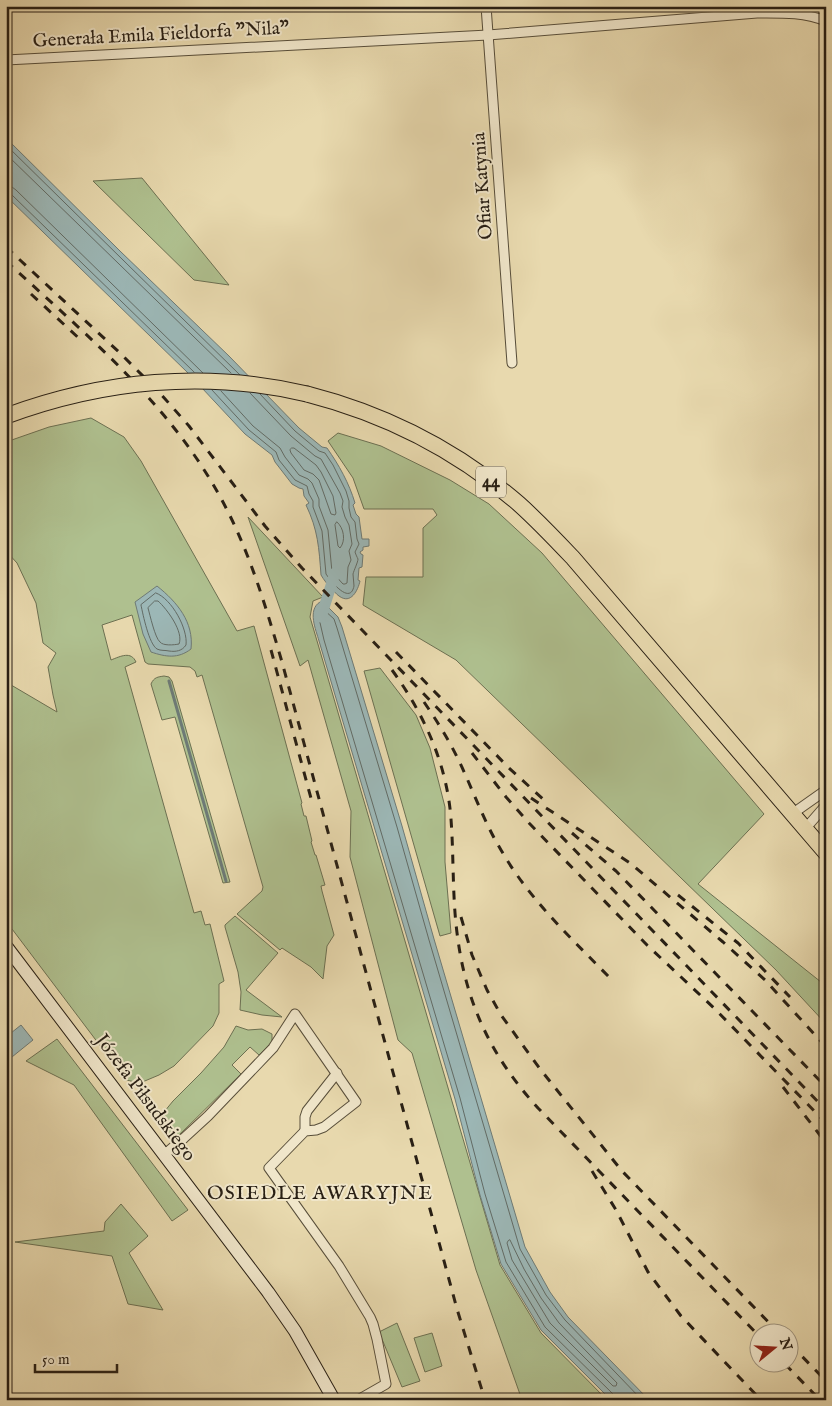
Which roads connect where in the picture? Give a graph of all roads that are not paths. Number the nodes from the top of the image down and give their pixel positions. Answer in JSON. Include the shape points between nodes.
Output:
{"nodes":[{"id":1,"x":486,"y":6,"type":"edge"},
{"id":2,"x":826,"y":21,"type":"edge"},
{"id":3,"x":488,"y":35,"type":"junction"},
{"id":4,"x":6,"y":60,"type":"edge"},
{"id":5,"x":512,"y":364,"type":"dead end"},
{"id":6,"x":6,"y":416,"type":"edge"},
{"id":7,"x":826,"y":790,"type":"edge"},
{"id":8,"x":826,"y":805,"type":"edge"},
{"id":9,"x":792,"y":814,"type":"junction"},
{"id":10,"x":805,"y":829,"type":"junction"},
{"id":11,"x":826,"y":853,"type":"edge"},
{"id":12,"x":6,"y":946,"type":"edge"},
{"id":13,"x":337,"y":1074,"type":"junction"},
{"id":14,"x":305,"y":1131,"type":"junction"},
{"id":15,"x":165,"y":1154,"type":"junction"},
{"id":16,"x":334,"y":1400,"type":"edge"},
{"id":17,"x":358,"y":1400,"type":"edge"}],
"edges":[{"from":1,"to":3,"type":"street","name":"Ofiar Katynia"},
{"from":2,"to":3,"type":"street","name":"Generała Emila Fieldorfa \"Nila\"","via":[[787,13],[758,13]]},
{"from":3,"to":4,"type":"street","name":"Generała Emila Fieldorfa \"Nila\""},
{"from":3,"to":5,"type":"street","name":"Ofiar Katynia"},
{"from":6,"to":9,"type":"main road","number":"44","bridge":true,"via":[[77,394],[127,385],[186,380],[271,386],[307,394],[370,413],[415,434],[472,468],[543,526]]},
{"from":7,"to":9,"type":"street"},
{"from":8,"to":10,"type":"street"},
{"from":9,"to":10,"type":"main road","number":"44"},
{"from":10,"to":11,"type":"main road","number":"44"},
{"from":12,"to":15,"type":"main road","name":"Józefa Piłsudskiego"},
{"from":13,"to":14,"type":"street","via":[[307,1111]]},
{"from":13,"to":14,"type":"street","via":[[356,1102],[324,1128]]},
{"from":13,"to":15,"type":"street","via":[[296,1014],[272,1048],[208,1116]]},
{"from":14,"to":17,"type":"street","via":[[269,1168],[339,1266],[373,1324],[386,1384]]},
{"from":15,"to":16,"type":"main road","name":"Józefa Piłsudskiego","via":[[277,1304]]}]}
